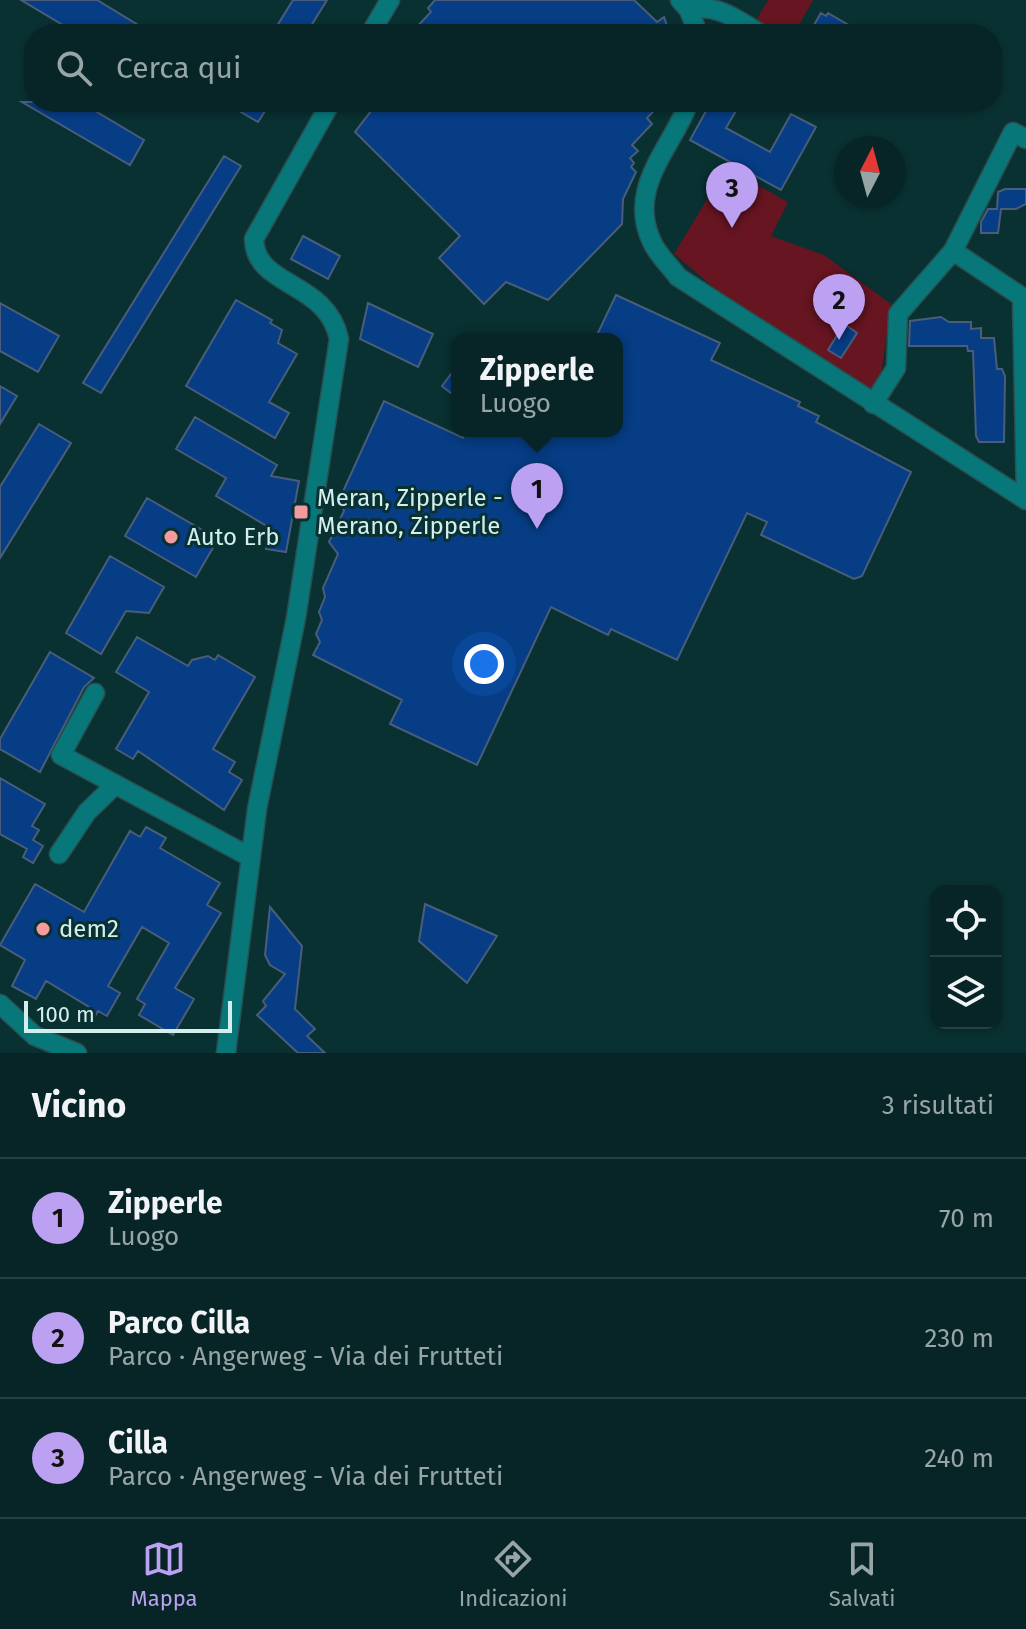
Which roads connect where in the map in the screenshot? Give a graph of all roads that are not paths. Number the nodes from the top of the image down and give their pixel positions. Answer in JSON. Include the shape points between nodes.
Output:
{"nodes":[{"id":1,"x":390,"y":0,"type":"edge"},
{"id":2,"x":685,"y":5,"type":"edge"},
{"id":3,"x":376,"y":24,"type":"edge"},
{"id":4,"x":694,"y":24,"type":"edge"},
{"id":5,"x":744,"y":24,"type":"edge"},
{"id":6,"x":325,"y":112,"type":"edge"},
{"id":7,"x":684,"y":112,"type":"edge"},
{"id":8,"x":1026,"y":139,"type":"edge"},
{"id":9,"x":953,"y":251,"type":"junction"},
{"id":10,"x":873,"y":404,"type":"junction"},
{"id":11,"x":1026,"y":500,"type":"edge"},
{"id":12,"x":95,"y":693,"type":"dead end"},
{"id":13,"x":115,"y":785,"type":"junction"},
{"id":14,"x":59,"y":854,"type":"dead end"},
{"id":15,"x":250,"y":857,"type":"junction"},
{"id":16,"x":0,"y":1004,"type":"edge"},
{"id":17,"x":77,"y":1053,"type":"edge"},
{"id":18,"x":226,"y":1053,"type":"edge"}],
"edges":[{"from":1,"to":3,"type":"street"},
{"from":2,"to":4,"type":"street"},
{"from":2,"to":5,"type":"street","via":[[723,12]]},
{"from":6,"to":15,"type":"street","via":[[258,229],[254,249],[262,265],[328,310],[339,339],[296,618]]},
{"from":7,"to":10,"type":"street","via":[[646,189],[651,241],[678,277]]},
{"from":8,"to":9,"type":"street","via":[[1013,132]]},
{"from":9,"to":10,"type":"street","via":[[898,314],[896,368]]},
{"from":9,"to":11,"type":"street","via":[[1022,297]]},
{"from":10,"to":11,"type":"street"},
{"from":12,"to":13,"type":"street","via":[[61,755]]},
{"from":13,"to":14,"type":"street","via":[[87,812]]},
{"from":13,"to":15,"type":"street"},
{"from":15,"to":18,"type":"street"},
{"from":16,"to":17,"type":"street","via":[[35,1036]]}]}
